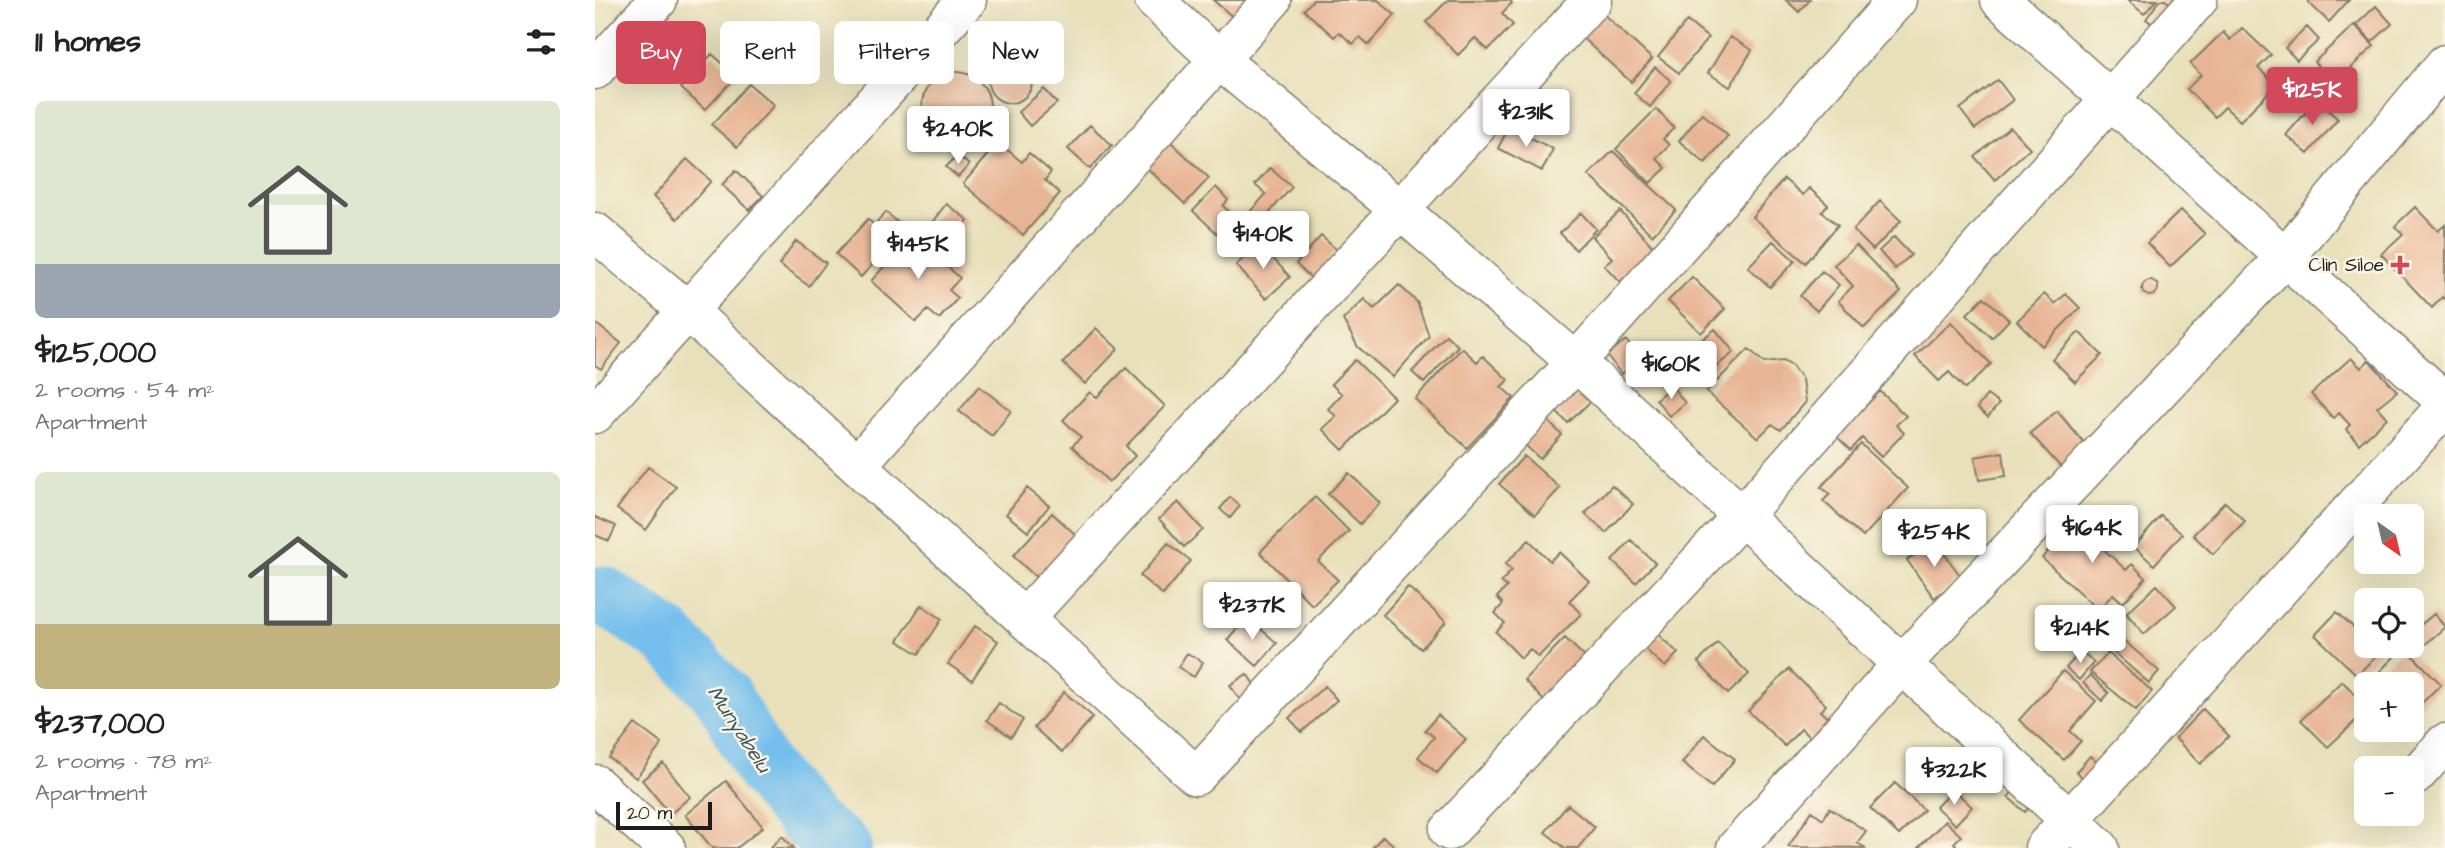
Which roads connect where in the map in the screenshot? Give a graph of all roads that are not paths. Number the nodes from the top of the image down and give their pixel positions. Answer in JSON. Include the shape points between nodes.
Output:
{"nodes":[{"id":1,"x":658,"y":0,"type":"edge"},
{"id":2,"x":967,"y":0,"type":"edge"},
{"id":3,"x":1154,"y":0,"type":"edge"},
{"id":4,"x":1272,"y":0,"type":"edge"},
{"id":5,"x":1592,"y":0,"type":"edge"},
{"id":6,"x":1897,"y":0,"type":"edge"},
{"id":7,"x":2000,"y":0,"type":"edge"},
{"id":8,"x":2198,"y":0,"type":"edge"},
{"id":9,"x":1218,"y":60,"type":"junction"},
{"id":10,"x":2445,"y":64,"type":"edge"},
{"id":11,"x":595,"y":70,"type":"edge"},
{"id":12,"x":2110,"y":100,"type":"junction"},
{"id":13,"x":1400,"y":210,"type":"junction"},
{"id":14,"x":595,"y":232,"type":"edge"},
{"id":15,"x":2285,"y":257,"type":"junction"},
{"id":16,"x":687,"y":310,"type":"junction"},
{"id":17,"x":1576,"y":362,"type":"junction"},
{"id":18,"x":2445,"y":401,"type":"edge"},
{"id":19,"x":2445,"y":407,"type":"edge"},
{"id":20,"x":595,"y":414,"type":"edge"},
{"id":21,"x":857,"y":465,"type":"junction"},
{"id":22,"x":1741,"y":517,"type":"junction"},
{"id":23,"x":1024,"y":619,"type":"junction"},
{"id":24,"x":1902,"y":664,"type":"junction"},
{"id":25,"x":2445,"y":743,"type":"edge"},
{"id":26,"x":2424,"y":766,"type":"edge"},
{"id":27,"x":595,"y":784,"type":"edge"},
{"id":28,"x":1449,"y":831,"type":"dead end"},
{"id":29,"x":2056,"y":834,"type":"edge"},
{"id":30,"x":666,"y":848,"type":"edge"},
{"id":31,"x":1736,"y":848,"type":"edge"},
{"id":32,"x":2100,"y":848,"type":"edge"}],
"edges":[{"from":1,"to":11,"type":"street"},
{"from":2,"to":16,"type":"street"},
{"from":3,"to":9,"type":"street"},
{"from":4,"to":9,"type":"street"},
{"from":5,"to":13,"type":"street"},
{"from":6,"to":17,"type":"street"},
{"from":7,"to":12,"type":"street"},
{"from":8,"to":12,"type":"street"},
{"from":9,"to":13,"type":"street"},
{"from":9,"to":21,"type":"street"},
{"from":10,"to":15,"type":"street"},
{"from":12,"to":15,"type":"street"},
{"from":12,"to":22,"type":"street"},
{"from":13,"to":17,"type":"street"},
{"from":13,"to":23,"type":"street"},
{"from":14,"to":16,"type":"street"},
{"from":15,"to":18,"type":"street"},
{"from":15,"to":24,"type":"street"},
{"from":16,"to":20,"type":"street"},
{"from":16,"to":21,"type":"street"},
{"from":17,"to":22,"type":"street"},
{"from":17,"to":23,"type":"street","via":[[1196,776]]},
{"from":19,"to":29,"type":"street"},
{"from":21,"to":23,"type":"street"},
{"from":22,"to":24,"type":"street"},
{"from":22,"to":28,"type":"street"},
{"from":24,"to":29,"type":"street"},
{"from":24,"to":31,"type":"street"},
{"from":25,"to":26,"type":"street"},
{"from":27,"to":30,"type":"street"},
{"from":29,"to":32,"type":"street"}]}
